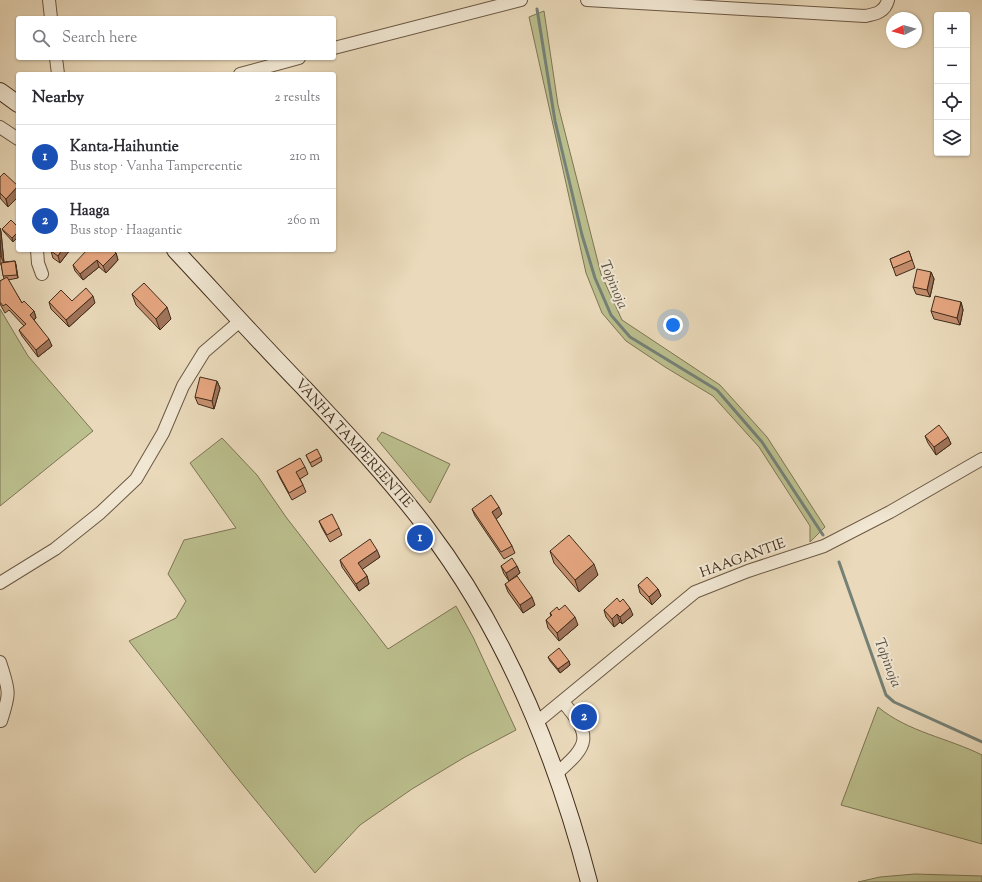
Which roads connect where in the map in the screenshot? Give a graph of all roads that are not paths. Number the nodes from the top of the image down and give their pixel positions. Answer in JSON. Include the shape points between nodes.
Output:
{"nodes":[{"id":1,"x":49,"y":0,"type":"edge"},
{"id":2,"x":521,"y":0,"type":"edge"},
{"id":3,"x":587,"y":0,"type":"edge"},
{"id":4,"x":888,"y":0,"type":"edge"},
{"id":5,"x":51,"y":16,"type":"edge"},
{"id":6,"x":336,"y":47,"type":"edge"},
{"id":7,"x":56,"y":60,"type":"edge"},
{"id":8,"x":291,"y":60,"type":"edge"},
{"id":9,"x":58,"y":72,"type":"edge"},
{"id":10,"x":247,"y":72,"type":"edge"},
{"id":11,"x":0,"y":91,"type":"edge"},
{"id":12,"x":16,"y":103,"type":"edge"},
{"id":13,"x":0,"y":127,"type":"edge"},
{"id":14,"x":16,"y":138,"type":"edge"},
{"id":15,"x":37,"y":252,"type":"edge"},
{"id":16,"x":177,"y":252,"type":"edge"},
{"id":17,"x":42,"y":274,"type":"dead end"},
{"id":18,"x":240,"y":321,"type":"junction"},
{"id":19,"x":982,"y":459,"type":"edge"},
{"id":20,"x":0,"y":583,"type":"edge"},
{"id":21,"x":0,"y":662,"type":"edge"},
{"id":22,"x":563,"y":702,"type":"junction"},
{"id":23,"x":1,"y":721,"type":"edge"},
{"id":24,"x":537,"y":722,"type":"junction"},
{"id":25,"x":557,"y":773,"type":"junction"},
{"id":26,"x":589,"y":882,"type":"edge"}],
"edges":[{"from":1,"to":5,"type":"street"},
{"from":2,"to":6,"type":"street"},
{"from":3,"to":4,"type":"street","via":[[865,16],[877,14],[886,6]]},
{"from":7,"to":9,"type":"street"},
{"from":8,"to":10,"type":"street"},
{"from":11,"to":12,"type":"main road"},
{"from":13,"to":14,"type":"street"},
{"from":15,"to":17,"type":"street"},
{"from":16,"to":18,"type":"main road","name":"VANHA TAMPEREENTIE"},
{"from":18,"to":20,"type":"street","via":[[204,352],[183,386],[163,433],[136,479],[100,513],[54,549]]},
{"from":18,"to":24,"type":"main road","name":"VANHA TAMPEREENTIE","via":[[392,484],[429,531],[464,583],[512,665]]},
{"from":19,"to":22,"type":"street","name":"HAAGANTIE","via":[[890,512],[824,546],[695,592]]},
{"from":21,"to":23,"type":"street","via":[[8,683],[8,700]]},
{"from":22,"to":24,"type":"street","name":"HAAGANTIE"},
{"from":22,"to":25,"type":"street","via":[[574,715],[584,736],[583,746],[577,756]]},
{"from":24,"to":25,"type":"main road","name":"VANHA TAMPEREENTIE"},
{"from":25,"to":26,"type":"main road","name":"VANHA TAMPEREENTIE"}]}
